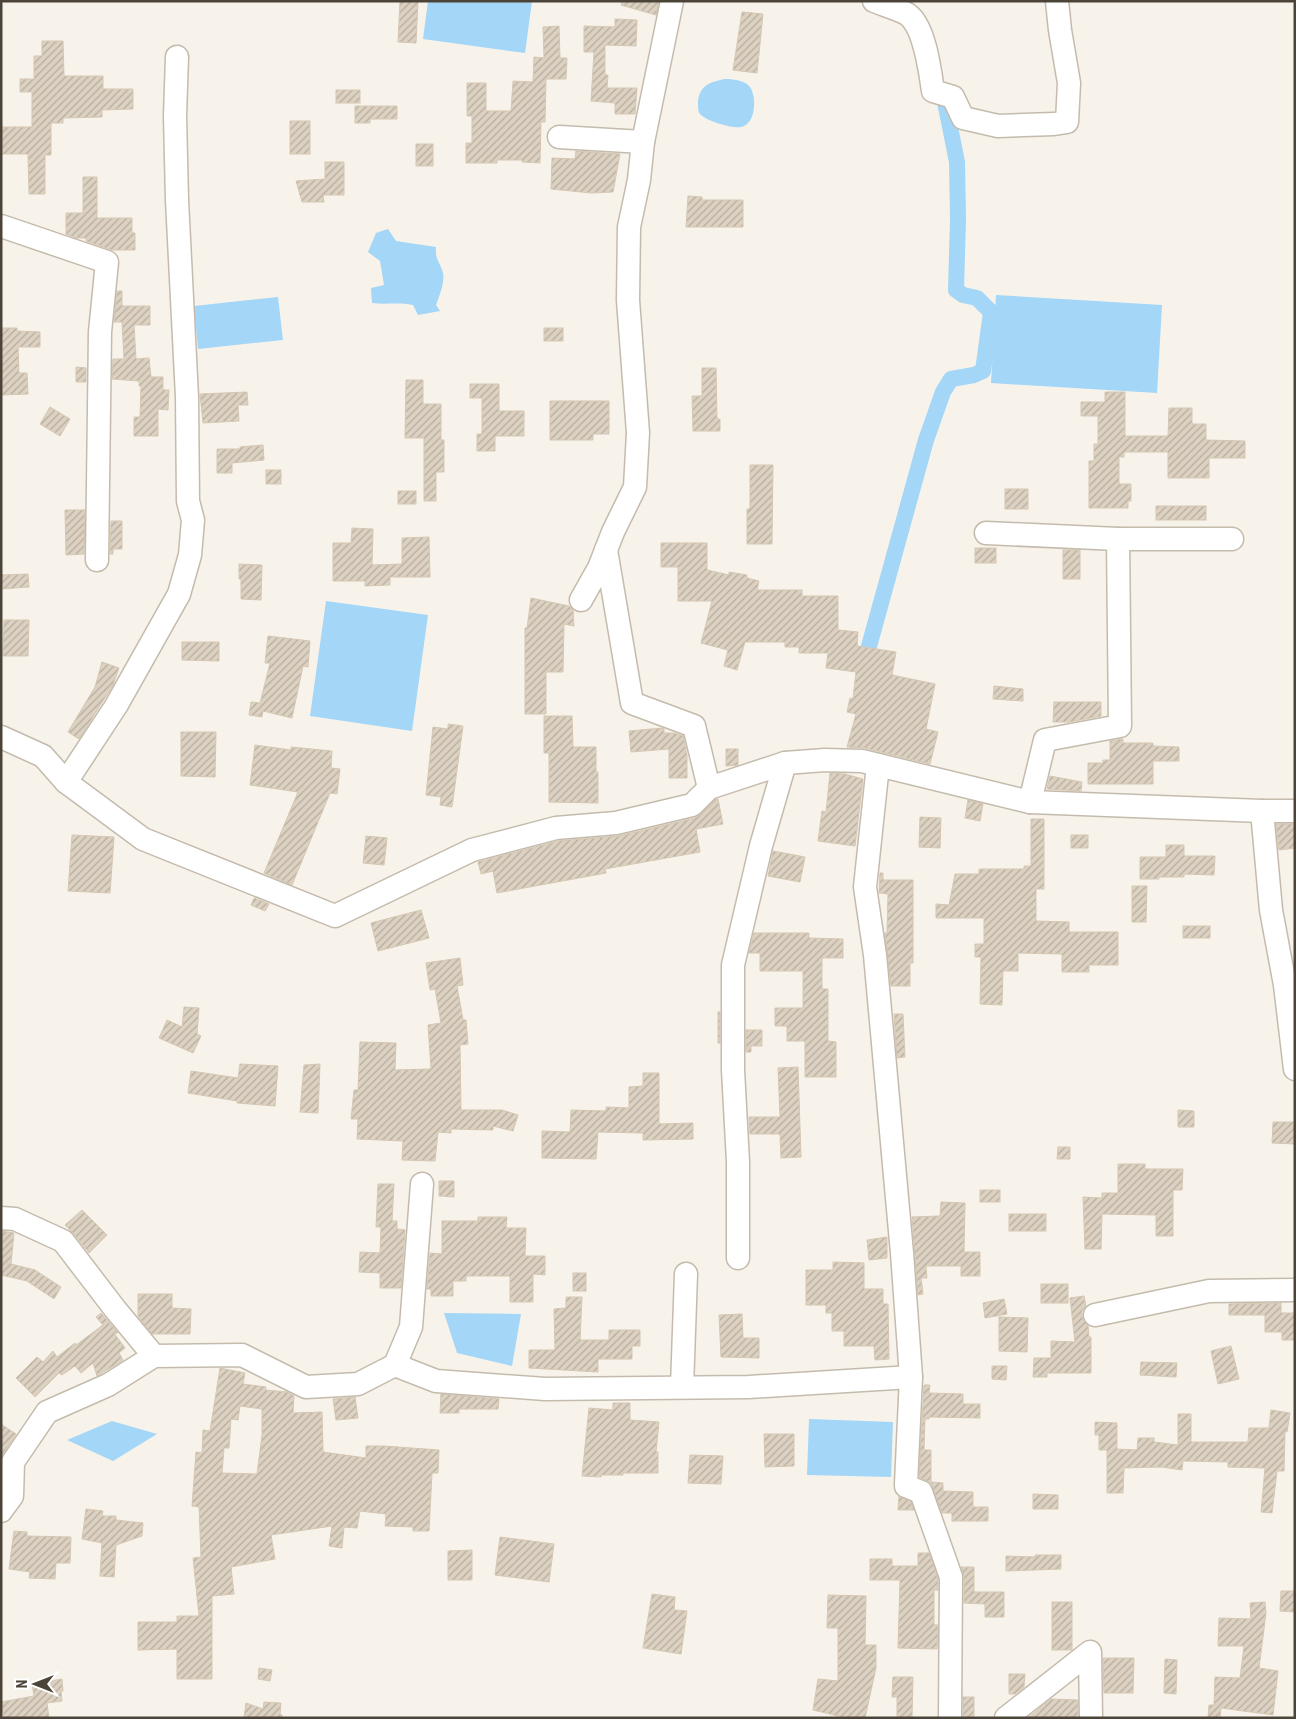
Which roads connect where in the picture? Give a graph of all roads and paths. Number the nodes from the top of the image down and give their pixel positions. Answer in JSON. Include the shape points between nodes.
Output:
{"nodes":[{"id":1,"x":672,"y":1,"type":"edge"},
{"id":2,"x":874,"y":1,"type":"edge"},
{"id":3,"x":1057,"y":1,"type":"edge"},
{"id":4,"x":177,"y":57,"type":"dead end"},
{"id":5,"x":559,"y":137,"type":"dead end"},
{"id":6,"x":643,"y":142,"type":"junction"},
{"id":7,"x":1,"y":226,"type":"edge"},
{"id":8,"x":986,"y":534,"type":"dead end"},
{"id":9,"x":1118,"y":539,"type":"junction"},
{"id":10,"x":1232,"y":539,"type":"dead end"},
{"id":11,"x":606,"y":550,"type":"junction"},
{"id":12,"x":98,"y":560,"type":"dead end"},
{"id":13,"x":581,"y":600,"type":"dead end"},
{"id":14,"x":1,"y":737,"type":"edge"},
{"id":15,"x":785,"y":763,"type":"junction"},
{"id":16,"x":878,"y":765,"type":"junction"},
{"id":17,"x":66,"y":782,"type":"junction"},
{"id":18,"x":710,"y":788,"type":"junction"},
{"id":19,"x":1030,"y":802,"type":"junction"},
{"id":20,"x":1262,"y":811,"type":"junction"},
{"id":21,"x":1295,"y":811,"type":"edge"},
{"id":22,"x":1295,"y":1069,"type":"edge"},
{"id":23,"x":422,"y":1184,"type":"dead end"},
{"id":24,"x":1,"y":1218,"type":"edge"},
{"id":25,"x":738,"y":1258,"type":"dead end"},
{"id":26,"x":686,"y":1274,"type":"dead end"},
{"id":27,"x":1295,"y":1290,"type":"edge"},
{"id":28,"x":1095,"y":1315,"type":"dead end"},
{"id":29,"x":154,"y":1356,"type":"junction"},
{"id":30,"x":396,"y":1365,"type":"junction"},
{"id":31,"x":911,"y":1377,"type":"junction"},
{"id":32,"x":682,"y":1387,"type":"junction"},
{"id":33,"x":1,"y":1511,"type":"edge"},
{"id":34,"x":950,"y":1718,"type":"edge"},
{"id":35,"x":1006,"y":1718,"type":"edge"},
{"id":36,"x":1091,"y":1718,"type":"edge"}],
"edges":[{"from":1,"to":6,"type":"street"},
{"from":2,"to":3,"type":"street","via":[[908,15],[918,28],[928,64],[943,94],[963,118],[998,126],[1067,122],[1070,83]]},
{"from":4,"to":17,"type":"street","via":[[177,200],[187,397],[188,501],[193,520],[190,555],[179,594],[116,706]]},
{"from":5,"to":6,"type":"street"},
{"from":6,"to":11,"type":"street","via":[[629,227],[628,300],[638,433],[635,487]]},
{"from":7,"to":12,"type":"street","via":[[107,262],[100,332]]},
{"from":8,"to":9,"type":"street"},
{"from":9,"to":10,"type":"street"},
{"from":9,"to":19,"type":"street","via":[[1120,726],[1045,740]]},
{"from":11,"to":13,"type":"street"},
{"from":11,"to":18,"type":"street","via":[[632,703],[694,726]]},
{"from":14,"to":17,"type":"street","via":[[43,756]]},
{"from":15,"to":16,"type":"street","via":[[862,760]]},
{"from":15,"to":18,"type":"street"},
{"from":15,"to":25,"type":"street","via":[[761,846],[733,965]]},
{"from":16,"to":19,"type":"street"},
{"from":16,"to":31,"type":"street","via":[[865,888],[875,955]]},
{"from":17,"to":18,"type":"street","via":[[143,839],[334,916],[472,850],[556,828],[616,823],[692,805]]},
{"from":19,"to":20,"type":"street"},
{"from":20,"to":21,"type":"street"},
{"from":20,"to":22,"type":"street","via":[[1271,910],[1285,984]]},
{"from":23,"to":30,"type":"street","via":[[411,1327]]},
{"from":24,"to":29,"type":"street","via":[[15,1220],[63,1241]]},
{"from":26,"to":32,"type":"street"},
{"from":27,"to":28,"type":"street","via":[[1209,1291]]},
{"from":29,"to":30,"type":"street","via":[[242,1355],[306,1387],[358,1384]]},
{"from":29,"to":33,"type":"street","via":[[108,1385],[47,1412],[14,1462],[12,1496]]},
{"from":30,"to":32,"type":"street","via":[[436,1381],[545,1389]]},
{"from":31,"to":32,"type":"street","via":[[749,1387]]},
{"from":31,"to":34,"type":"street","via":[[906,1486],[921,1492],[951,1577]]},
{"from":35,"to":36,"type":"street","via":[[1090,1652]]}]}
